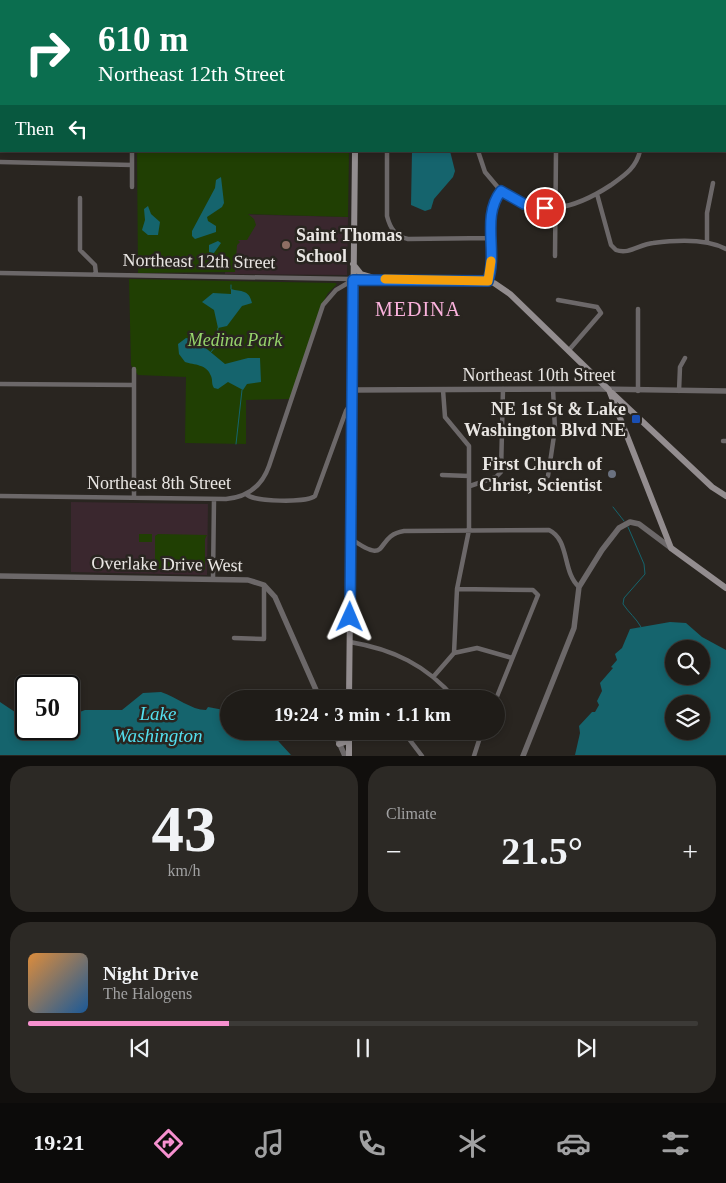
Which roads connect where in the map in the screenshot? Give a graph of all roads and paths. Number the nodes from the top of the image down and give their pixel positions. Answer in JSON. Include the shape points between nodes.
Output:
{"nodes":[{"id":1,"x":132,"y":152,"type":"edge"},
{"id":2,"x":355,"y":152,"type":"edge"},
{"id":3,"x":387,"y":152,"type":"edge"},
{"id":4,"x":478,"y":152,"type":"edge"},
{"id":5,"x":556,"y":152,"type":"edge"},
{"id":6,"x":640,"y":152,"type":"edge"},
{"id":7,"x":0,"y":162,"type":"edge"},
{"id":8,"x":132,"y":165,"type":"junction"},
{"id":9,"x":713,"y":183,"type":"dead end"},
{"id":10,"x":132,"y":187,"type":"dead end"},
{"id":11,"x":501,"y":191,"type":"junction"},
{"id":12,"x":597,"y":194,"type":"junction"},
{"id":13,"x":80,"y":198,"type":"dead end"},
{"id":14,"x":556,"y":208,"type":"junction"},
{"id":15,"x":491,"y":238,"type":"junction"},
{"id":16,"x":707,"y":242,"type":"junction"},
{"id":17,"x":726,"y":249,"type":"edge"},
{"id":18,"x":555,"y":256,"type":"dead end"},
{"id":19,"x":353,"y":264,"type":"junction"},
{"id":20,"x":0,"y":272,"type":"edge"},
{"id":21,"x":96,"y":274,"type":"junction"},
{"id":22,"x":334,"y":279,"type":"junction"},
{"id":23,"x":376,"y":279,"type":"junction"},
{"id":24,"x":353,"y":280,"type":"junction"},
{"id":25,"x":488,"y":281,"type":"junction"},
{"id":26,"x":338,"y":289,"type":"junction"},
{"id":27,"x":558,"y":300,"type":"dead end"},
{"id":28,"x":638,"y":309,"type":"dead end"},
{"id":29,"x":569,"y":350,"type":"junction"},
{"id":30,"x":685,"y":358,"type":"dead end"},
{"id":31,"x":134,"y":369,"type":"dead end"},
{"id":32,"x":0,"y":384,"type":"edge"},
{"id":33,"x":134,"y":385,"type":"junction"},
{"id":34,"x":503,"y":389,"type":"junction"},
{"id":35,"x":553,"y":389,"type":"junction"},
{"id":36,"x":352,"y":390,"type":"junction"},
{"id":37,"x":443,"y":390,"type":"junction"},
{"id":38,"x":609,"y":390,"type":"junction"},
{"id":39,"x":638,"y":391,"type":"junction"},
{"id":40,"x":679,"y":391,"type":"junction"},
{"id":41,"x":726,"y":391,"type":"edge"},
{"id":42,"x":351,"y":403,"type":"junction"},
{"id":43,"x":633,"y":413,"type":"junction"},
{"id":44,"x":623,"y":422,"type":"junction"},
{"id":45,"x":442,"y":475,"type":"dead end"},
{"id":46,"x":470,"y":476,"type":"junction"},
{"id":47,"x":548,"y":476,"type":"dead end"},
{"id":48,"x":470,"y":486,"type":"junction"},
{"id":49,"x":246,"y":494,"type":"junction"},
{"id":50,"x":0,"y":496,"type":"edge"},
{"id":51,"x":726,"y":496,"type":"edge"},
{"id":52,"x":134,"y":498,"type":"junction"},
{"id":53,"x":214,"y":499,"type":"junction"},
{"id":54,"x":469,"y":530,"type":"junction"},
{"id":55,"x":666,"y":535,"type":"junction"},
{"id":56,"x":350,"y":538,"type":"junction"},
{"id":57,"x":660,"y":540,"type":"junction"},
{"id":58,"x":671,"y":548,"type":"junction"},
{"id":59,"x":0,"y":576,"type":"edge"},
{"id":60,"x":213,"y":579,"type":"junction"},
{"id":61,"x":264,"y":584,"type":"junction"},
{"id":62,"x":579,"y":587,"type":"junction"},
{"id":63,"x":726,"y":588,"type":"edge"},
{"id":64,"x":457,"y":589,"type":"junction"},
{"id":65,"x":234,"y":638,"type":"dead end"},
{"id":66,"x":350,"y":642,"type":"junction"},
{"id":67,"x":454,"y":653,"type":"junction"},
{"id":68,"x":512,"y":658,"type":"junction"},
{"id":69,"x":434,"y":676,"type":"junction"},
{"id":70,"x":316,"y":690,"type":"edge"},
{"id":71,"x":349,"y":690,"type":"edge"},
{"id":72,"x":447,"y":690,"type":"edge"},
{"id":73,"x":500,"y":690,"type":"edge"},
{"id":74,"x":338,"y":740,"type":"edge"},
{"id":75,"x":346,"y":740,"type":"edge"},
{"id":76,"x":349,"y":740,"type":"edge"},
{"id":77,"x":410,"y":740,"type":"edge"},
{"id":78,"x":478,"y":740,"type":"edge"},
{"id":79,"x":340,"y":744,"type":"junction"},
{"id":80,"x":345,"y":756,"type":"edge"},
{"id":81,"x":349,"y":756,"type":"edge"},
{"id":82,"x":422,"y":756,"type":"edge"},
{"id":83,"x":474,"y":756,"type":"edge"},
{"id":84,"x":523,"y":756,"type":"edge"}],
"edges":[{"from":1,"to":8,"type":"street"},
{"from":2,"to":19,"type":"main road"},
{"from":3,"to":15,"type":"street","via":[[387,216],[392,230],[408,239]]},
{"from":4,"to":11,"type":"street","via":[[485,172]]},
{"from":5,"to":14,"type":"street"},
{"from":6,"to":12,"type":"street","via":[[628,173]]},
{"from":7,"to":8,"type":"street"},
{"from":8,"to":10,"type":"street"},
{"from":9,"to":16,"type":"street","via":[[707,213]]},
{"from":11,"to":14,"type":"street","via":[[524,204]]},
{"from":11,"to":15,"type":"street","via":[[491,210]]},
{"from":12,"to":14,"type":"street"},
{"from":12,"to":16,"type":"street","via":[[611,245],[619,251],[652,243]]},
{"from":13,"to":21,"type":"street","via":[[80,250],[95,265]]},
{"from":14,"to":18,"type":"street"},
{"from":15,"to":25,"type":"street"},
{"from":16,"to":17,"type":"street"},
{"from":19,"to":23,"type":"main road","via":[[362,274]]},
{"from":19,"to":24,"type":"main road"},
{"from":20,"to":21,"type":"street","name":"Northeast 12th Street"},
{"from":21,"to":22,"type":"street","name":"Northeast 12th Street"},
{"from":22,"to":24,"type":"street","name":"Northeast 12th Street"},
{"from":22,"to":26,"type":"street","via":[[339,283]]},
{"from":23,"to":24,"type":"main road","name":"Northeast 12th Street"},
{"from":23,"to":25,"type":"main road","name":"Northeast 12th Street"},
{"from":24,"to":26,"type":"street"},
{"from":24,"to":36,"type":"main road"},
{"from":25,"to":29,"type":"main road","via":[[510,294]]},
{"from":26,"to":49,"type":"street","via":[[327,299],[320,313],[266,473]]},
{"from":27,"to":29,"type":"street","via":[[597,307],[601,313]]},
{"from":28,"to":39,"type":"street"},
{"from":29,"to":38,"type":"main road"},
{"from":30,"to":40,"type":"street","via":[[680,367]]},
{"from":31,"to":33,"type":"street"},
{"from":32,"to":33,"type":"street"},
{"from":33,"to":52,"type":"street"},
{"from":34,"to":35,"type":"street","name":"Northeast 10th Street"},
{"from":34,"to":37,"type":"street","name":"Northeast 10th Street"},
{"from":34,"to":48,"type":"street","via":[[501,472]]},
{"from":35,"to":38,"type":"street","name":"Northeast 10th Street"},
{"from":35,"to":47,"type":"street","via":[[555,429]]},
{"from":36,"to":37,"type":"street","name":"Northeast 10th Street"},
{"from":36,"to":42,"type":"main road"},
{"from":37,"to":46,"type":"street","via":[[445,418],[469,446]]},
{"from":38,"to":39,"type":"street","name":"Northeast 10th Street"},
{"from":38,"to":43,"type":"main road"},
{"from":38,"to":44,"type":"main road"},
{"from":39,"to":40,"type":"street","name":"Northeast 10th Street"},
{"from":40,"to":41,"type":"street","name":"Northeast 10th Street"},
{"from":42,"to":49,"type":"street","name":"Northeast 8th Street","via":[[316,496],[307,500],[255,499]]},
{"from":42,"to":56,"type":"main road"},
{"from":43,"to":44,"type":"main road","via":[[624,415]]},
{"from":43,"to":51,"type":"main road","via":[[712,487]]},
{"from":44,"to":55,"type":"main road"},
{"from":45,"to":46,"type":"street"},
{"from":46,"to":48,"type":"street"},
{"from":48,"to":54,"type":"street"},
{"from":49,"to":53,"type":"street","name":"Northeast 8th Street"},
{"from":50,"to":52,"type":"street","name":"Northeast 8th Street"},
{"from":52,"to":53,"type":"street","name":"Northeast 8th Street"},
{"from":53,"to":60,"type":"street"},
{"from":54,"to":56,"type":"street","via":[[401,531],[393,534],[382,548],[374,552]]},
{"from":54,"to":62,"type":"street","via":[[553,532],[560,540],[570,574]]},
{"from":54,"to":64,"type":"street"},
{"from":55,"to":57,"type":"street"},
{"from":55,"to":58,"type":"main road"},
{"from":56,"to":66,"type":"main road"},
{"from":57,"to":58,"type":"street"},
{"from":57,"to":62,"type":"street","via":[[636,523],[622,525]]},
{"from":58,"to":63,"type":"main road"},
{"from":59,"to":60,"type":"street","name":"Overlake Drive West"},
{"from":60,"to":61,"type":"street","name":"Overlake Drive West"},
{"from":61,"to":65,"type":"street","via":[[264,639]]},
{"from":61,"to":70,"type":"street","name":"Overlake Drive West","via":[[275,597]]},
{"from":62,"to":84,"type":"street","via":[[574,628]]},
{"from":64,"to":67,"type":"street"},
{"from":64,"to":68,"type":"street","via":[[537,592],[538,598]]},
{"from":66,"to":69,"type":"street","via":[[394,652]]},
{"from":66,"to":71,"type":"main road"},
{"from":67,"to":68,"type":"street","via":[[483,649]]},
{"from":67,"to":69,"type":"street"},
{"from":68,"to":73,"type":"street"},
{"from":69,"to":72,"type":"street"},
{"from":74,"to":79,"type":"street"},
{"from":75,"to":79,"type":"main road"},
{"from":76,"to":81,"type":"main road"},
{"from":77,"to":82,"type":"street"},
{"from":78,"to":83,"type":"street"},
{"from":79,"to":80,"type":"street"}]}
